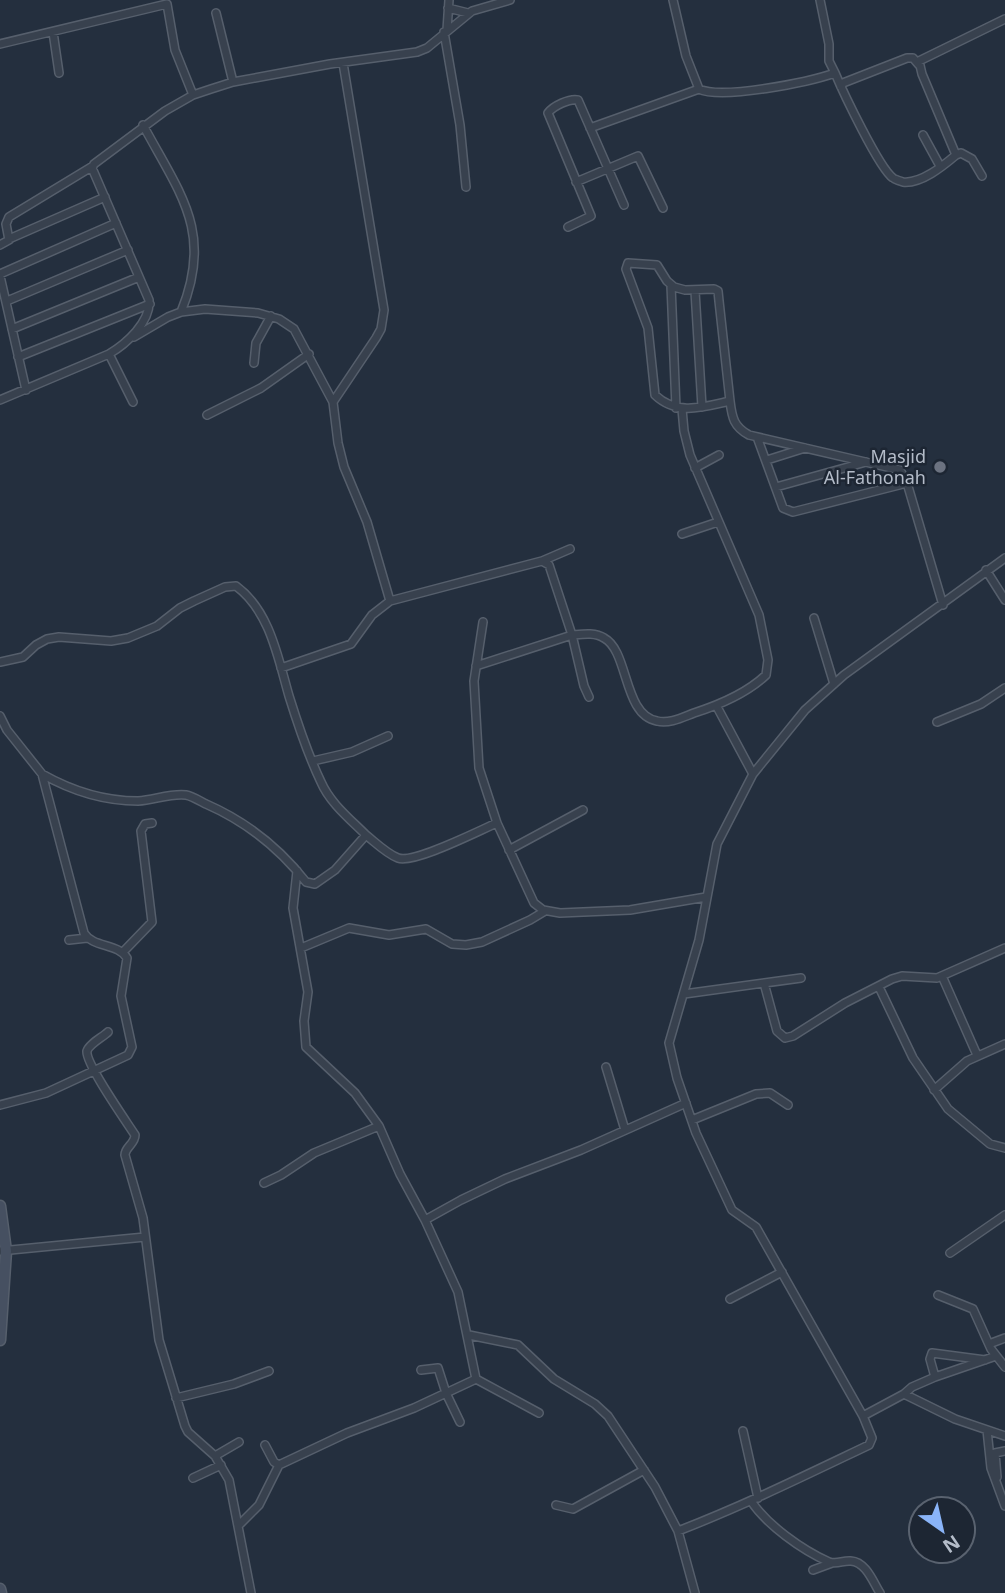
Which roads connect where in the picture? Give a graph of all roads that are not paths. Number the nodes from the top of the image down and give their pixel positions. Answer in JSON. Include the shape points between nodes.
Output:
{"nodes":[{"id":1,"x":510,"y":0,"type":"edge"},
{"id":2,"x":673,"y":0,"type":"edge"},
{"id":3,"x":820,"y":0,"type":"edge"},
{"id":4,"x":167,"y":2,"type":"edge"},
{"id":5,"x":449,"y":4,"type":"edge"},
{"id":6,"x":216,"y":13,"type":"dead end"},
{"id":7,"x":468,"y":13,"type":"junction"},
{"id":8,"x":1005,"y":19,"type":"edge"},
{"id":9,"x":446,"y":31,"type":"junction"},
{"id":10,"x":52,"y":32,"type":"junction"},
{"id":11,"x":0,"y":44,"type":"edge"},
{"id":12,"x":343,"y":63,"type":"junction"},
{"id":13,"x":919,"y":65,"type":"junction"},
{"id":14,"x":59,"y":72,"type":"dead end"},
{"id":15,"x":835,"y":73,"type":"junction"},
{"id":16,"x":233,"y":82,"type":"junction"},
{"id":17,"x":841,"y":87,"type":"junction"},
{"id":18,"x":699,"y":89,"type":"junction"},
{"id":19,"x":193,"y":95,"type":"junction"},
{"id":20,"x":143,"y":125,"type":"junction"},
{"id":21,"x":590,"y":128,"type":"junction"},
{"id":22,"x":923,"y":135,"type":"dead end"},
{"id":23,"x":956,"y":155,"type":"junction"},
{"id":24,"x":93,"y":166,"type":"junction"},
{"id":25,"x":940,"y":166,"type":"junction"},
{"id":26,"x":608,"y":168,"type":"junction"},
{"id":27,"x":982,"y":176,"type":"dead end"},
{"id":28,"x":576,"y":182,"type":"junction"},
{"id":29,"x":466,"y":187,"type":"dead end"},
{"id":30,"x":105,"y":197,"type":"junction"},
{"id":31,"x":624,"y":205,"type":"dead end"},
{"id":32,"x":663,"y":208,"type":"dead end"},
{"id":33,"x":116,"y":223,"type":"junction"},
{"id":34,"x":568,"y":227,"type":"dead end"},
{"id":35,"x":9,"y":239,"type":"junction"},
{"id":36,"x":0,"y":245,"type":"edge"},
{"id":37,"x":128,"y":250,"type":"junction"},
{"id":38,"x":0,"y":275,"type":"edge"},
{"id":39,"x":139,"y":276,"type":"junction"},
{"id":40,"x":671,"y":285,"type":"junction"},
{"id":41,"x":695,"y":291,"type":"junction"},
{"id":42,"x":7,"y":301,"type":"junction"},
{"id":43,"x":150,"y":304,"type":"junction"},
{"id":44,"x":181,"y":312,"type":"junction"},
{"id":45,"x":271,"y":316,"type":"junction"},
{"id":46,"x":12,"y":329,"type":"junction"},
{"id":47,"x":124,"y":344,"type":"junction"},
{"id":48,"x":109,"y":354,"type":"junction"},
{"id":49,"x":309,"y":354,"type":"junction"},
{"id":50,"x":18,"y":357,"type":"junction"},
{"id":51,"x":254,"y":363,"type":"dead end"},
{"id":52,"x":26,"y":390,"type":"junction"},
{"id":53,"x":0,"y":400,"type":"edge"},
{"id":54,"x":333,"y":401,"type":"junction"},
{"id":55,"x":730,"y":401,"type":"junction"},
{"id":56,"x":133,"y":402,"type":"dead end"},
{"id":57,"x":702,"y":407,"type":"junction"},
{"id":58,"x":679,"y":408,"type":"junction"},
{"id":59,"x":207,"y":415,"type":"dead end"},
{"id":60,"x":757,"y":437,"type":"junction"},
{"id":61,"x":805,"y":448,"type":"junction"},
{"id":62,"x":719,"y":455,"type":"dead end"},
{"id":63,"x":766,"y":460,"type":"junction"},
{"id":64,"x":867,"y":462,"type":"junction"},
{"id":65,"x":695,"y":468,"type":"junction"},
{"id":66,"x":907,"y":484,"type":"junction"},
{"id":67,"x":776,"y":488,"type":"junction"},
{"id":68,"x":718,"y":522,"type":"junction"},
{"id":69,"x":682,"y":534,"type":"dead end"},
{"id":70,"x":570,"y":549,"type":"dead end"},
{"id":71,"x":1005,"y":558,"type":"edge"},
{"id":72,"x":542,"y":561,"type":"junction"},
{"id":73,"x":986,"y":570,"type":"junction"},
{"id":74,"x":1005,"y":600,"type":"edge"},
{"id":75,"x":390,"y":601,"type":"junction"},
{"id":76,"x":943,"y":605,"type":"junction"},
{"id":77,"x":814,"y":618,"type":"dead end"},
{"id":78,"x":483,"y":622,"type":"dead end"},
{"id":79,"x":572,"y":635,"type":"junction"},
{"id":80,"x":0,"y":662,"type":"edge"},
{"id":81,"x":476,"y":666,"type":"junction"},
{"id":82,"x":281,"y":668,"type":"junction"},
{"id":83,"x":834,"y":684,"type":"junction"},
{"id":84,"x":1005,"y":688,"type":"edge"},
{"id":85,"x":589,"y":697,"type":"dead end"},
{"id":86,"x":716,"y":705,"type":"junction"},
{"id":87,"x":0,"y":716,"type":"edge"},
{"id":88,"x":937,"y":722,"type":"dead end"},
{"id":89,"x":388,"y":736,"type":"dead end"},
{"id":90,"x":313,"y":761,"type":"junction"},
{"id":91,"x":41,"y":774,"type":"junction"},
{"id":92,"x":753,"y":774,"type":"junction"},
{"id":93,"x":583,"y":810,"type":"dead end"},
{"id":94,"x":152,"y":823,"type":"dead end"},
{"id":95,"x":497,"y":823,"type":"junction"},
{"id":96,"x":366,"y":835,"type":"junction"},
{"id":97,"x":509,"y":850,"type":"junction"},
{"id":98,"x":297,"y":871,"type":"junction"},
{"id":99,"x":706,"y":897,"type":"junction"},
{"id":100,"x":545,"y":911,"type":"junction"},
{"id":101,"x":87,"y":938,"type":"junction"},
{"id":102,"x":69,"y":940,"type":"dead end"},
{"id":103,"x":301,"y":948,"type":"junction"},
{"id":104,"x":1005,"y":948,"type":"edge"},
{"id":105,"x":123,"y":952,"type":"junction"},
{"id":106,"x":942,"y":976,"type":"junction"},
{"id":107,"x":802,"y":978,"type":"dead end"},
{"id":108,"x":764,"y":983,"type":"junction"},
{"id":109,"x":879,"y":987,"type":"junction"},
{"id":110,"x":684,"y":994,"type":"junction"},
{"id":111,"x":108,"y":1032,"type":"dead end"},
{"id":112,"x":1005,"y":1044,"type":"edge"},
{"id":113,"x":977,"y":1055,"type":"junction"},
{"id":114,"x":606,"y":1067,"type":"dead end"},
{"id":115,"x":93,"y":1072,"type":"junction"},
{"id":116,"x":934,"y":1090,"type":"junction"},
{"id":117,"x":687,"y":1103,"type":"junction"},
{"id":118,"x":0,"y":1105,"type":"edge"},
{"id":119,"x":788,"y":1105,"type":"dead end"},
{"id":120,"x":692,"y":1120,"type":"junction"},
{"id":121,"x":379,"y":1126,"type":"junction"},
{"id":122,"x":625,"y":1130,"type":"junction"},
{"id":123,"x":1004,"y":1148,"type":"edge"},
{"id":124,"x":264,"y":1183,"type":"dead end"},
{"id":125,"x":0,"y":1206,"type":"edge"},
{"id":126,"x":1005,"y":1215,"type":"edge"},
{"id":127,"x":425,"y":1220,"type":"junction"},
{"id":128,"x":145,"y":1237,"type":"junction"},
{"id":129,"x":3,"y":1251,"type":"edge"},
{"id":130,"x":950,"y":1253,"type":"dead end"},
{"id":131,"x":782,"y":1272,"type":"junction"},
{"id":132,"x":938,"y":1295,"type":"dead end"},
{"id":133,"x":730,"y":1299,"type":"dead end"},
{"id":134,"x":469,"y":1335,"type":"junction"},
{"id":135,"x":1005,"y":1338,"type":"edge"},
{"id":136,"x":0,"y":1340,"type":"edge"},
{"id":137,"x":989,"y":1344,"type":"junction"},
{"id":138,"x":996,"y":1356,"type":"junction"},
{"id":139,"x":985,"y":1360,"type":"junction"},
{"id":140,"x":1005,"y":1367,"type":"edge"},
{"id":141,"x":421,"y":1370,"type":"dead end"},
{"id":142,"x":269,"y":1371,"type":"dead end"},
{"id":143,"x":935,"y":1377,"type":"junction"},
{"id":144,"x":477,"y":1379,"type":"junction"},
{"id":145,"x":446,"y":1393,"type":"junction"},
{"id":146,"x":904,"y":1394,"type":"junction"},
{"id":147,"x":176,"y":1398,"type":"junction"},
{"id":148,"x":539,"y":1413,"type":"dead end"},
{"id":149,"x":863,"y":1416,"type":"junction"},
{"id":150,"x":460,"y":1422,"type":"dead end"},
{"id":151,"x":987,"y":1430,"type":"junction"},
{"id":152,"x":743,"y":1431,"type":"dead end"},
{"id":153,"x":1005,"y":1436,"type":"edge"},
{"id":154,"x":239,"y":1442,"type":"dead end"},
{"id":155,"x":265,"y":1445,"type":"dead end"},
{"id":156,"x":1005,"y":1451,"type":"edge"},
{"id":157,"x":215,"y":1456,"type":"junction"},
{"id":158,"x":221,"y":1465,"type":"junction"},
{"id":159,"x":279,"y":1465,"type":"junction"},
{"id":160,"x":644,"y":1470,"type":"junction"},
{"id":161,"x":193,"y":1478,"type":"dead end"},
{"id":162,"x":1005,"y":1494,"type":"edge"},
{"id":163,"x":754,"y":1500,"type":"junction"},
{"id":164,"x":556,"y":1504,"type":"dead end"},
{"id":165,"x":1005,"y":1506,"type":"edge"},
{"id":166,"x":239,"y":1525,"type":"junction"},
{"id":167,"x":678,"y":1531,"type":"junction"},
{"id":168,"x":832,"y":1563,"type":"junction"},
{"id":169,"x":813,"y":1570,"type":"dead end"},
{"id":170,"x":251,"y":1593,"type":"edge"},
{"id":171,"x":695,"y":1593,"type":"edge"},
{"id":172,"x":880,"y":1593,"type":"edge"}],
"edges":[{"from":1,"to":7,"type":"street"},
{"from":2,"to":18,"type":"street"},
{"from":3,"to":15,"type":"street"},
{"from":4,"to":10,"type":"street"},
{"from":4,"to":19,"type":"street","via":[[176,50]]},
{"from":5,"to":7,"type":"street"},
{"from":5,"to":9,"type":"street"},
{"from":6,"to":16,"type":"street"},
{"from":7,"to":9,"type":"street"},
{"from":8,"to":13,"type":"street","via":[[922,58]]},
{"from":9,"to":12,"type":"street","via":[[422,50]]},
{"from":9,"to":29,"type":"street"},
{"from":10,"to":11,"type":"street"},
{"from":10,"to":14,"type":"street"},
{"from":12,"to":16,"type":"street"},
{"from":12,"to":54,"type":"street","via":[[383,310],[381,329]]},
{"from":13,"to":17,"type":"street","via":[[907,58]]},
{"from":13,"to":23,"type":"street"},
{"from":15,"to":17,"type":"street"},
{"from":15,"to":18,"type":"street","via":[[715,94]]},
{"from":16,"to":19,"type":"street"},
{"from":17,"to":25,"type":"street","via":[[893,179],[914,181]]},
{"from":18,"to":21,"type":"street"},
{"from":19,"to":20,"type":"street"},
{"from":20,"to":24,"type":"street"},
{"from":20,"to":44,"type":"street","via":[[193,224],[195,262]]},
{"from":21,"to":26,"type":"street"},
{"from":21,"to":28,"type":"street","via":[[577,99],[548,112]]},
{"from":22,"to":25,"type":"street"},
{"from":23,"to":25,"type":"street"},
{"from":23,"to":27,"type":"street","via":[[969,157]]},
{"from":24,"to":30,"type":"street"},
{"from":24,"to":35,"type":"street","via":[[9,218]]},
{"from":26,"to":28,"type":"street"},
{"from":26,"to":31,"type":"street"},
{"from":26,"to":32,"type":"street","via":[[638,156]]},
{"from":28,"to":34,"type":"street","via":[[591,216]]},
{"from":30,"to":33,"type":"street"},
{"from":30,"to":35,"type":"street"},
{"from":33,"to":37,"type":"street"},
{"from":33,"to":38,"type":"street"},
{"from":35,"to":36,"type":"street"},
{"from":37,"to":39,"type":"street"},
{"from":37,"to":42,"type":"street"},
{"from":38,"to":42,"type":"street"},
{"from":39,"to":43,"type":"street"},
{"from":39,"to":46,"type":"street"},
{"from":40,"to":41,"type":"street"},
{"from":40,"to":58,"type":"street"},
{"from":40,"to":58,"type":"street","via":[[657,265],[626,264],[648,328],[653,391]]},
{"from":41,"to":55,"type":"street","via":[[718,290]]},
{"from":41,"to":57,"type":"street"},
{"from":42,"to":46,"type":"street"},
{"from":43,"to":47,"type":"street","via":[[144,321]]},
{"from":43,"to":50,"type":"street"},
{"from":44,"to":45,"type":"street","via":[[220,309]]},
{"from":44,"to":47,"type":"street"},
{"from":45,"to":49,"type":"street","via":[[289,325]]},
{"from":45,"to":51,"type":"street","via":[[256,343]]},
{"from":46,"to":50,"type":"street"},
{"from":47,"to":48,"type":"street"},
{"from":48,"to":52,"type":"street"},
{"from":48,"to":56,"type":"street"},
{"from":49,"to":54,"type":"street"},
{"from":49,"to":59,"type":"street","via":[[261,388]]},
{"from":50,"to":52,"type":"street"},
{"from":52,"to":53,"type":"street"},
{"from":54,"to":75,"type":"street","via":[[344,467],[367,522]]},
{"from":55,"to":57,"type":"street"},
{"from":55,"to":60,"type":"street","via":[[735,426]]},
{"from":57,"to":58,"type":"street"},
{"from":58,"to":65,"type":"street"},
{"from":60,"to":61,"type":"street"},
{"from":60,"to":63,"type":"street"},
{"from":61,"to":63,"type":"street"},
{"from":61,"to":64,"type":"street"},
{"from":62,"to":65,"type":"street"},
{"from":63,"to":67,"type":"street"},
{"from":64,"to":66,"type":"street","via":[[900,470]]},
{"from":64,"to":67,"type":"street"},
{"from":65,"to":68,"type":"street"},
{"from":66,"to":67,"type":"street","via":[[793,512],[783,508]]},
{"from":66,"to":76,"type":"street"},
{"from":68,"to":69,"type":"street"},
{"from":68,"to":86,"type":"street","via":[[759,615],[768,660],[766,675],[758,682]]},
{"from":70,"to":72,"type":"street"},
{"from":71,"to":73,"type":"street"},
{"from":72,"to":75,"type":"street"},
{"from":72,"to":79,"type":"street","via":[[550,565]]},
{"from":73,"to":74,"type":"street"},
{"from":73,"to":76,"type":"street"},
{"from":75,"to":82,"type":"street","via":[[372,615],[351,644]]},
{"from":76,"to":83,"type":"street"},
{"from":77,"to":83,"type":"street"},
{"from":78,"to":81,"type":"street"},
{"from":79,"to":81,"type":"street"},
{"from":79,"to":85,"type":"street"},
{"from":79,"to":86,"type":"street","via":[[595,634],[610,641],[638,708],[648,719],[670,721]]},
{"from":80,"to":82,"type":"street","via":[[23,657],[47,639],[128,638],[157,626],[194,601],[236,586],[256,605]]},
{"from":81,"to":95,"type":"street","via":[[479,768]]},
{"from":82,"to":90,"type":"street"},
{"from":83,"to":92,"type":"street","via":[[805,710]]},
{"from":84,"to":88,"type":"street","via":[[981,704]]},
{"from":86,"to":92,"type":"street"},
{"from":87,"to":91,"type":"street"},
{"from":89,"to":90,"type":"street"},
{"from":90,"to":96,"type":"street","via":[[327,794]]},
{"from":91,"to":98,"type":"street","via":[[92,796],[139,801],[187,795],[243,824]]},
{"from":91,"to":101,"type":"street"},
{"from":92,"to":99,"type":"street","via":[[717,844]]},
{"from":93,"to":97,"type":"street"},
{"from":94,"to":105,"type":"street","via":[[141,831],[152,922]]},
{"from":95,"to":96,"type":"street","via":[[407,860]]},
{"from":95,"to":97,"type":"street"},
{"from":96,"to":98,"type":"street","via":[[335,870],[314,884]]},
{"from":97,"to":100,"type":"street","via":[[534,904]]},
{"from":98,"to":103,"type":"street","via":[[293,908]]},
{"from":99,"to":100,"type":"street","via":[[630,911]]},
{"from":99,"to":110,"type":"street"},
{"from":100,"to":103,"type":"street","via":[[482,942],[466,945],[452,944],[426,929],[389,935],[349,928]]},
{"from":101,"to":102,"type":"street"},
{"from":101,"to":105,"type":"street"},
{"from":103,"to":121,"type":"street","via":[[308,992],[307,1049],[355,1094]]},
{"from":104,"to":106,"type":"street"},
{"from":105,"to":115,"type":"street","via":[[128,961],[121,1003],[131,1051]]},
{"from":106,"to":109,"type":"street","via":[[902,976]]},
{"from":106,"to":113,"type":"street"},
{"from":107,"to":108,"type":"street"},
{"from":108,"to":109,"type":"street","via":[[777,1031],[785,1038]]},
{"from":108,"to":110,"type":"street"},
{"from":109,"to":116,"type":"street","via":[[912,1058]]},
{"from":110,"to":117,"type":"street","via":[[669,1043]]},
{"from":111,"to":115,"type":"street","via":[[88,1049]]},
{"from":112,"to":113,"type":"street"},
{"from":113,"to":116,"type":"street"},
{"from":114,"to":122,"type":"street"},
{"from":115,"to":118,"type":"street","via":[[46,1093]]},
{"from":115,"to":128,"type":"street","via":[[135,1135],[125,1153]]},
{"from":116,"to":123,"type":"street","via":[[956,1118]]},
{"from":117,"to":120,"type":"street"},
{"from":117,"to":122,"type":"street"},
{"from":119,"to":120,"type":"street","via":[[770,1093],[757,1094]]},
{"from":120,"to":131,"type":"street","via":[[732,1210],[756,1227]]},
{"from":121,"to":124,"type":"street","via":[[314,1153]]},
{"from":121,"to":127,"type":"street"},
{"from":122,"to":127,"type":"street","via":[[505,1179]]},
{"from":125,"to":129,"type":"street"},
{"from":126,"to":130,"type":"street"},
{"from":127,"to":134,"type":"street","via":[[458,1292]]},
{"from":128,"to":129,"type":"street"},
{"from":128,"to":147,"type":"street","via":[[159,1340]]},
{"from":129,"to":136,"type":"street"},
{"from":131,"to":133,"type":"street"},
{"from":131,"to":149,"type":"street"},
{"from":132,"to":137,"type":"street","via":[[973,1309]]},
{"from":134,"to":144,"type":"street"},
{"from":134,"to":160,"type":"street","via":[[518,1345],[554,1378],[595,1404]]},
{"from":135,"to":137,"type":"street"},
{"from":137,"to":138,"type":"street"},
{"from":138,"to":139,"type":"street"},
{"from":138,"to":140,"type":"street"},
{"from":139,"to":143,"type":"street"},
{"from":139,"to":143,"type":"street","via":[[932,1353]]},
{"from":141,"to":145,"type":"street","via":[[439,1368]]},
{"from":142,"to":147,"type":"street"},
{"from":143,"to":146,"type":"street"},
{"from":144,"to":145,"type":"street"},
{"from":144,"to":148,"type":"street"},
{"from":145,"to":150,"type":"street"},
{"from":145,"to":159,"type":"street"},
{"from":146,"to":149,"type":"street"},
{"from":146,"to":151,"type":"street"},
{"from":147,"to":157,"type":"street","via":[[188,1432]]},
{"from":149,"to":163,"type":"street","via":[[872,1438],[869,1445]]},
{"from":151,"to":153,"type":"street"},
{"from":151,"to":165,"type":"street","via":[[991,1468]]},
{"from":152,"to":163,"type":"street"},
{"from":154,"to":157,"type":"street"},
{"from":155,"to":159,"type":"street"},
{"from":156,"to":162,"type":"street","via":[[995,1453],[997,1476]]},
{"from":157,"to":158,"type":"street"},
{"from":158,"to":161,"type":"street"},
{"from":158,"to":166,"type":"street"},
{"from":159,"to":166,"type":"street","via":[[259,1505]]},
{"from":160,"to":164,"type":"street","via":[[573,1509]]},
{"from":160,"to":167,"type":"street"},
{"from":163,"to":167,"type":"street"},
{"from":163,"to":168,"type":"street","via":[[771,1525]]},
{"from":166,"to":170,"type":"street"},
{"from":167,"to":171,"type":"street"},
{"from":168,"to":169,"type":"street"},
{"from":168,"to":172,"type":"street","via":[[859,1564]]}]}
